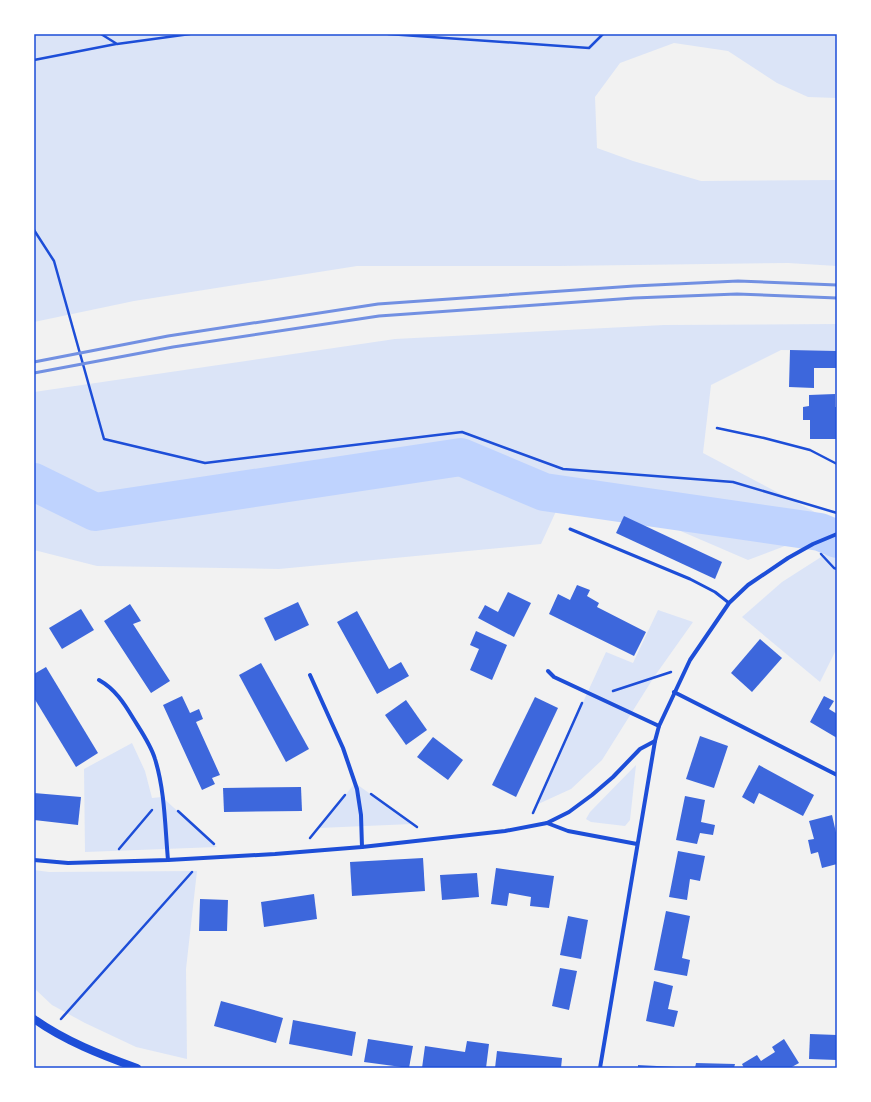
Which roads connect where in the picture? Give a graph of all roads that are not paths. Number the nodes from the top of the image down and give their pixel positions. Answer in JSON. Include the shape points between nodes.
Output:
{"nodes":[{"id":1,"x":570,"y":529,"type":"dead end"},
{"id":2,"x":837,"y":534,"type":"edge"},
{"id":3,"x":729,"y":603,"type":"junction"},
{"id":4,"x":548,"y":671,"type":"dead end"},
{"id":5,"x":310,"y":675,"type":"dead end"},
{"id":6,"x":99,"y":680,"type":"dead end"},
{"id":7,"x":674,"y":692,"type":"junction"},
{"id":8,"x":660,"y":726,"type":"junction"},
{"id":9,"x":655,"y":741,"type":"junction"},
{"id":10,"x":837,"y":775,"type":"edge"},
{"id":11,"x":547,"y":822,"type":"junction"},
{"id":12,"x":637,"y":844,"type":"junction"},
{"id":13,"x":362,"y":847,"type":"junction"},
{"id":14,"x":34,"y":860,"type":"edge"},
{"id":15,"x":168,"y":860,"type":"junction"},
{"id":16,"x":34,"y":1019,"type":"edge"},
{"id":17,"x":137,"y":1068,"type":"edge"},
{"id":18,"x":600,"y":1068,"type":"edge"}],
"edges":[{"from":1,"to":3,"type":"lane","via":[[690,579],[715,592]]},
{"from":2,"to":3,"type":"street","via":[[812,544],[788,558],[748,585]]},
{"from":3,"to":7,"type":"street","via":[[690,660]]},
{"from":4,"to":8,"type":"street","via":[[554,677]]},
{"from":5,"to":13,"type":"street","via":[[343,748],[355,783],[361,815]]},
{"from":6,"to":15,"type":"street","via":[[121,698],[154,758],[161,788]]},
{"from":7,"to":8,"type":"street"},
{"from":7,"to":10,"type":"street"},
{"from":8,"to":9,"type":"street"},
{"from":9,"to":11,"type":"street","via":[[640,749],[592,795],[569,812]]},
{"from":9,"to":12,"type":"street"},
{"from":11,"to":12,"type":"street","via":[[568,831]]},
{"from":11,"to":13,"type":"street","via":[[505,831]]},
{"from":12,"to":18,"type":"street"},
{"from":13,"to":15,"type":"street"},
{"from":14,"to":15,"type":"street","via":[[68,863]]},
{"from":16,"to":17,"type":"main road","via":[[51,1031],[99,1054]]}]}
